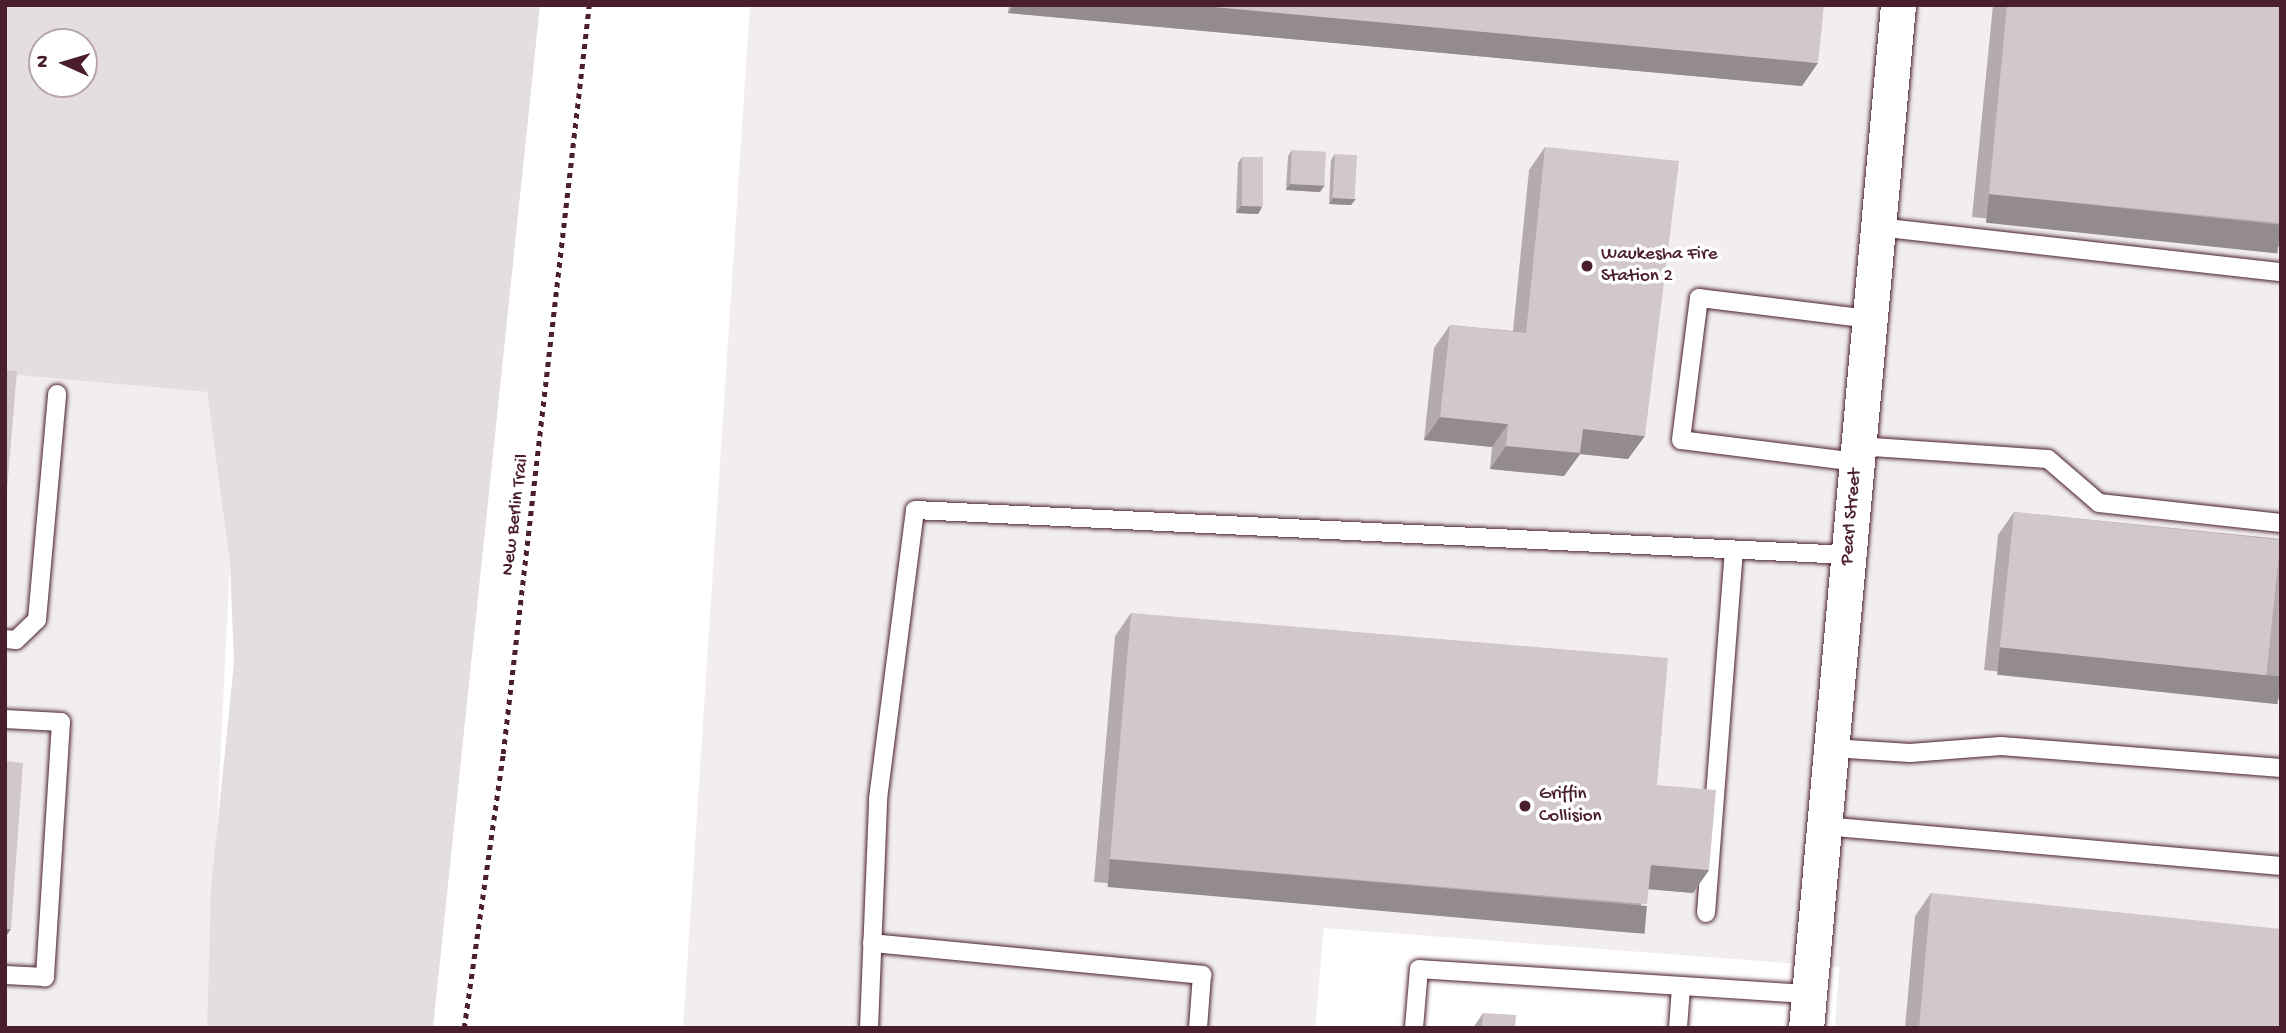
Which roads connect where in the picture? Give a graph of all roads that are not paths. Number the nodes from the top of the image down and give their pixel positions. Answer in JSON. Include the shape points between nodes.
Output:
{"nodes":[{"id":1,"x":1898,"y":5,"type":"edge"},
{"id":2,"x":1878,"y":227,"type":"junction"},
{"id":3,"x":2281,"y":272,"type":"edge"},
{"id":4,"x":1870,"y":319,"type":"junction"},
{"id":5,"x":57,"y":394,"type":"dead end"},
{"id":6,"x":1858,"y":454,"type":"junction"},
{"id":7,"x":2281,"y":523,"type":"edge"},
{"id":8,"x":1734,"y":550,"type":"junction"},
{"id":9,"x":1849,"y":555,"type":"junction"},
{"id":10,"x":5,"y":639,"type":"edge"},
{"id":11,"x":5,"y":719,"type":"edge"},
{"id":12,"x":1832,"y":748,"type":"junction"},
{"id":13,"x":2281,"y":768,"type":"edge"},
{"id":14,"x":1825,"y":826,"type":"junction"},
{"id":15,"x":2281,"y":866,"type":"edge"},
{"id":16,"x":1706,"y":913,"type":"dead end"},
{"id":17,"x":872,"y":943,"type":"junction"},
{"id":18,"x":5,"y":975,"type":"edge"},
{"id":19,"x":1681,"y":987,"type":"junction"},
{"id":20,"x":1809,"y":993,"type":"junction"},
{"id":21,"x":869,"y":1028,"type":"edge"},
{"id":22,"x":1198,"y":1028,"type":"edge"},
{"id":23,"x":1414,"y":1028,"type":"edge"},
{"id":24,"x":1678,"y":1028,"type":"edge"},
{"id":25,"x":1806,"y":1028,"type":"edge"}],
"edges":[{"from":1,"to":2,"type":"street","name":"Pearl Street"},
{"from":2,"to":3,"type":"lane"},
{"from":2,"to":4,"type":"street","name":"Pearl Street"},
{"from":4,"to":6,"type":"street","name":"Pearl Street"},
{"from":4,"to":6,"type":"lane","via":[[1699,298],[1681,440]]},
{"from":5,"to":10,"type":"lane","via":[[37,620],[16,640]]},
{"from":6,"to":7,"type":"lane","via":[[2048,459],[2099,503]]},
{"from":6,"to":9,"type":"street","name":"Pearl Street"},
{"from":8,"to":9,"type":"lane"},
{"from":8,"to":16,"type":"lane"},
{"from":8,"to":17,"type":"lane","via":[[915,510],[877,799]]},
{"from":9,"to":12,"type":"street","name":"Pearl Street"},
{"from":11,"to":18,"type":"lane","via":[[61,722],[45,977]]},
{"from":12,"to":13,"type":"lane","via":[[1910,753],[2001,746]]},
{"from":12,"to":14,"type":"street","name":"Pearl Street"},
{"from":14,"to":15,"type":"lane"},
{"from":14,"to":20,"type":"street","name":"Pearl Street"},
{"from":17,"to":21,"type":"lane"},
{"from":17,"to":22,"type":"lane","via":[[1202,975]]},
{"from":19,"to":20,"type":"lane"},
{"from":19,"to":23,"type":"lane","via":[[1419,969]]},
{"from":19,"to":24,"type":"lane"},
{"from":20,"to":25,"type":"street","name":"Pearl Street"}]}
